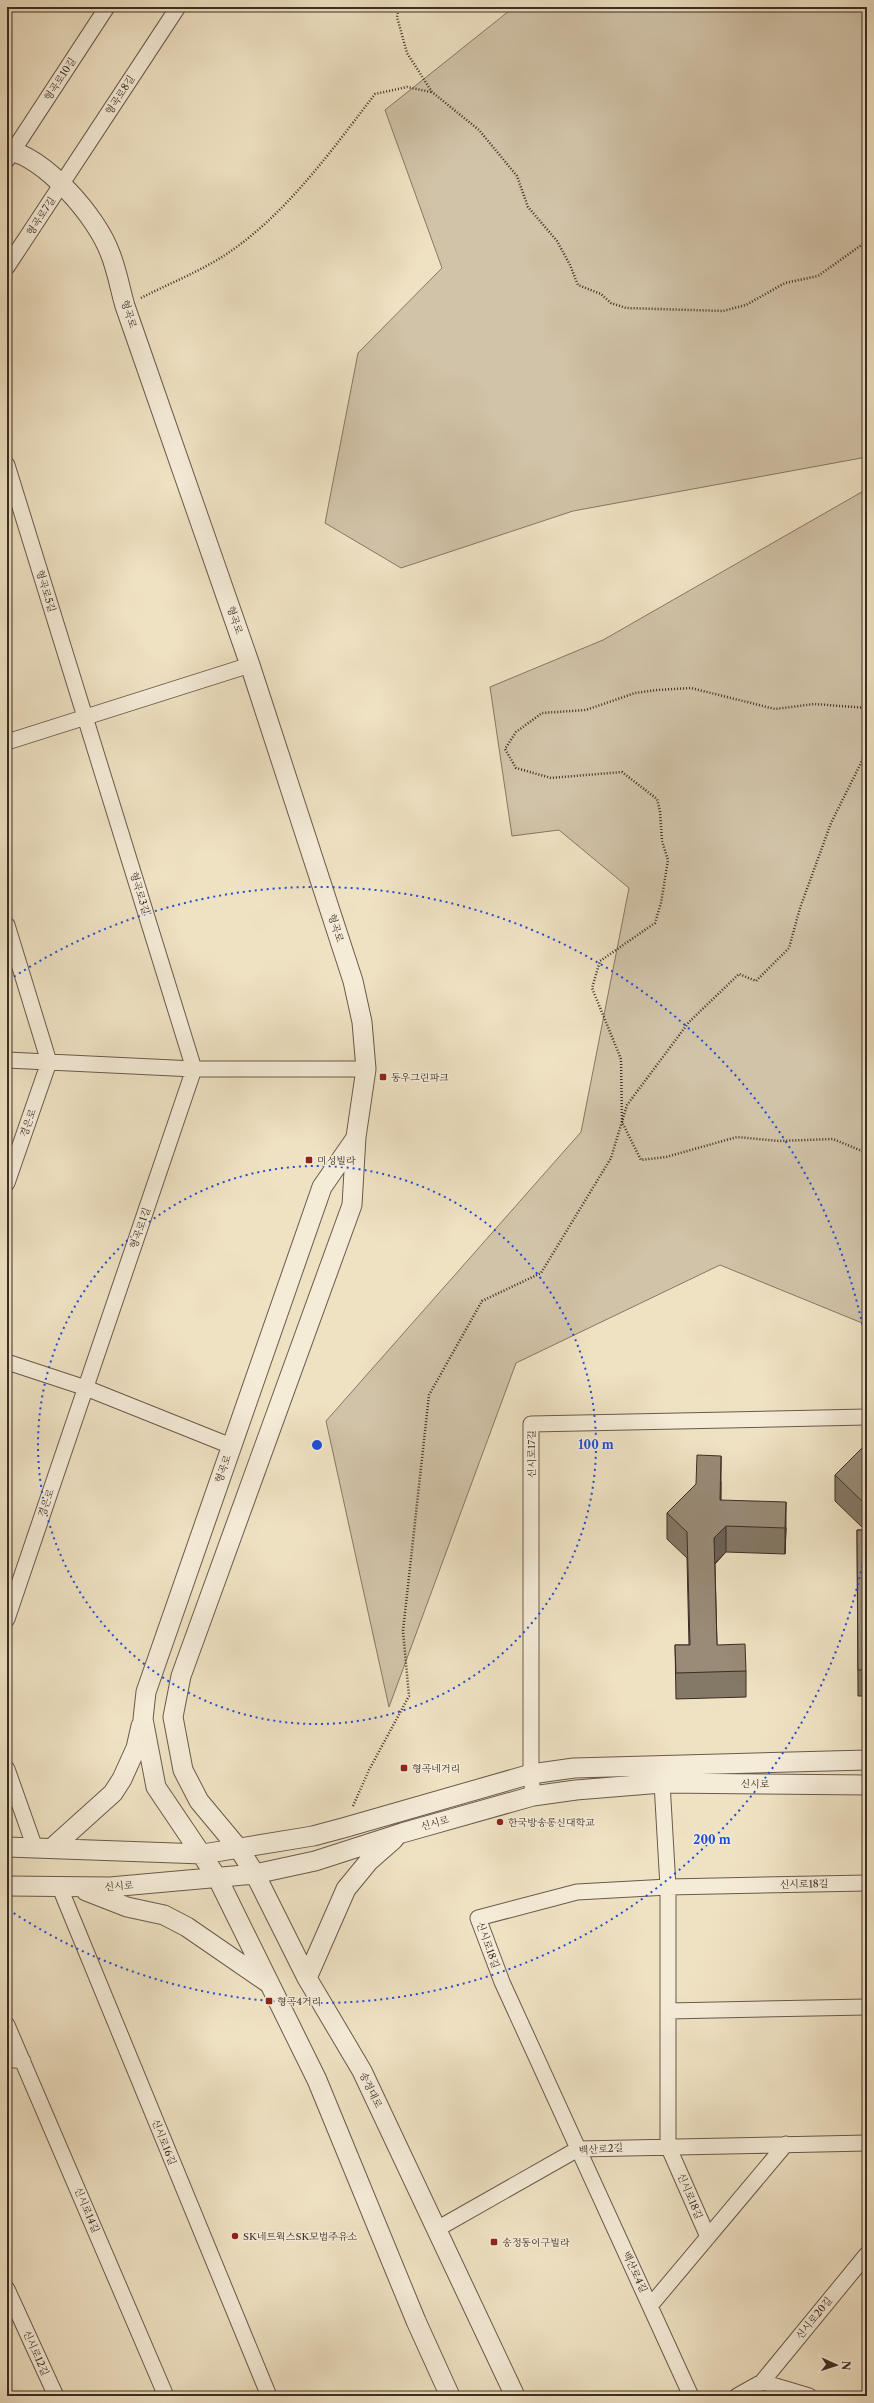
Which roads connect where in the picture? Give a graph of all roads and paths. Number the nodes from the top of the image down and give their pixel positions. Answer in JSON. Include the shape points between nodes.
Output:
{"nodes":[{"id":1,"x":107,"y":7,"type":"edge"},
{"id":2,"x":178,"y":7,"type":"edge"},
{"id":3,"x":398,"y":7,"type":"edge"},
{"id":4,"x":432,"y":92,"type":"junction"},
{"id":5,"x":9,"y":154,"type":"edge"},
{"id":6,"x":62,"y":184,"type":"junction"},
{"id":7,"x":867,"y":241,"type":"edge"},
{"id":8,"x":7,"y":267,"type":"edge"},
{"id":9,"x":126,"y":306,"type":"junction"},
{"id":10,"x":7,"y":465,"type":"edge"},
{"id":11,"x":250,"y":665,"type":"junction"},
{"id":12,"x":867,"y":708,"type":"edge"},
{"id":13,"x":85,"y":717,"type":"junction"},
{"id":14,"x":7,"y":742,"type":"edge"},
{"id":15,"x":867,"y":751,"type":"edge"},
{"id":16,"x":7,"y":925,"type":"edge"},
{"id":17,"x":7,"y":1060,"type":"edge"},
{"id":18,"x":49,"y":1062,"type":"junction"},
{"id":19,"x":194,"y":1069,"type":"junction"},
{"id":20,"x":366,"y":1070,"type":"junction"},
{"id":21,"x":622,"y":1122,"type":"junction"},
{"id":22,"x":356,"y":1137,"type":"junction"},
{"id":23,"x":867,"y":1157,"type":"edge"},
{"id":24,"x":7,"y":1183,"type":"edge"},
{"id":25,"x":7,"y":1362,"type":"edge"},
{"id":26,"x":86,"y":1388,"type":"junction"},
{"id":27,"x":867,"y":1417,"type":"edge"},
{"id":28,"x":231,"y":1446,"type":"junction"},
{"id":29,"x":7,"y":1619,"type":"edge"},
{"id":30,"x":143,"y":1719,"type":"junction"},
{"id":31,"x":867,"y":1760,"type":"edge"},
{"id":32,"x":7,"y":1769,"type":"edge"},
{"id":33,"x":531,"y":1774,"type":"junction"},
{"id":34,"x":662,"y":1783,"type":"junction"},
{"id":35,"x":867,"y":1785,"type":"edge"},
{"id":36,"x":533,"y":1796,"type":"junction"},
{"id":37,"x":199,"y":1801,"type":"joint"},
{"id":38,"x":343,"y":1828,"type":"junction"},
{"id":39,"x":402,"y":1832,"type":"junction"},
{"id":40,"x":7,"y":1847,"type":"edge"},
{"id":41,"x":43,"y":1848,"type":"junction"},
{"id":42,"x":239,"y":1849,"type":"junction"},
{"id":43,"x":203,"y":1854,"type":"junction"},
{"id":44,"x":255,"y":1874,"type":"junction"},
{"id":45,"x":218,"y":1879,"type":"junction"},
{"id":46,"x":867,"y":1883,"type":"edge"},
{"id":47,"x":7,"y":1886,"type":"edge"},
{"id":48,"x":668,"y":1887,"type":"junction"},
{"id":49,"x":60,"y":1888,"type":"junction"},
{"id":50,"x":79,"y":1888,"type":"junction"},
{"id":51,"x":307,"y":1978,"type":"junction"},
{"id":52,"x":270,"y":1984,"type":"junction"},
{"id":53,"x":867,"y":2007,"type":"edge"},
{"id":54,"x":668,"y":2011,"type":"junction"},
{"id":55,"x":7,"y":2025,"type":"edge"},
{"id":56,"x":7,"y":2059,"type":"edge"},
{"id":57,"x":23,"y":2061,"type":"junction"},
{"id":58,"x":867,"y":2143,"type":"edge"},
{"id":59,"x":786,"y":2144,"type":"junction"},
{"id":60,"x":668,"y":2146,"type":"junction"},
{"id":61,"x":578,"y":2148,"type":"junction"},
{"id":62,"x":437,"y":2229,"type":"junction"},
{"id":63,"x":708,"y":2237,"type":"junction"},
{"id":64,"x":867,"y":2254,"type":"edge"},
{"id":65,"x":7,"y":2289,"type":"edge"},
{"id":66,"x":650,"y":2306,"type":"junction"},
{"id":67,"x":762,"y":2382,"type":"junction"},
{"id":68,"x":56,"y":2396,"type":"edge"},
{"id":69,"x":166,"y":2396,"type":"edge"},
{"id":70,"x":268,"y":2396,"type":"edge"},
{"id":71,"x":450,"y":2396,"type":"edge"},
{"id":72,"x":515,"y":2396,"type":"edge"},
{"id":73,"x":690,"y":2396,"type":"edge"},
{"id":74,"x":737,"y":2396,"type":"edge"},
{"id":75,"x":809,"y":2396,"type":"edge"}],
"edges":[{"from":1,"to":5,"type":"street","name":"형곡로10길"},
{"from":2,"to":6,"type":"street","name":"형곡로8길"},
{"from":3,"to":4,"type":"path","via":[[397,17],[407,54]]},
{"from":4,"to":7,"type":"path","via":[[479,130],[517,176],[528,207],[557,241],[578,285],[601,294],[611,303],[626,308],[723,311],[746,305],[785,283],[818,276]]},
{"from":4,"to":9,"type":"path","via":[[408,87],[375,94],[335,147],[266,224],[224,256]]},
{"from":5,"to":6,"type":"street","name":"형곡로","via":[[39,165]]},
{"from":6,"to":8,"type":"street","name":"형곡로7길"},
{"from":6,"to":9,"type":"street","name":"형곡로","via":[[85,210],[110,252]]},
{"from":9,"to":11,"type":"street","name":"형곡로"},
{"from":10,"to":13,"type":"street","name":"형곡로5길"},
{"from":11,"to":13,"type":"street"},
{"from":11,"to":20,"type":"street","name":"형곡로","via":[[353,981],[362,1022]]},
{"from":12,"to":21,"type":"path","via":[[814,704],[775,709],[691,688],[657,690],[635,693],[586,710],[542,713],[516,732],[506,749],[516,768],[551,778],[622,772],[657,799],[662,841],[668,860],[655,923],[600,961],[592,988],[621,1059]]},
{"from":13,"to":14,"type":"street"},
{"from":13,"to":19,"type":"street","name":"형곡로3길"},
{"from":15,"to":21,"type":"path","via":[[831,823],[788,948],[756,981],[739,974],[689,1022],[627,1105]]},
{"from":16,"to":18,"type":"street"},
{"from":17,"to":18,"type":"street"},
{"from":18,"to":19,"type":"street"},
{"from":18,"to":24,"type":"street","name":"경은로"},
{"from":19,"to":20,"type":"street"},
{"from":19,"to":26,"type":"street","name":"형곡로1길"},
{"from":20,"to":22,"type":"street","name":"형곡로"},
{"from":21,"to":23,"type":"path","via":[[641,1160],[666,1157],[737,1137],[779,1141],[833,1139],[862,1150]]},
{"from":21,"to":38,"type":"path","via":[[611,1158],[541,1273],[482,1301],[429,1395],[403,1631],[409,1696],[369,1770]]},
{"from":22,"to":28,"type":"street","name":"형곡로","via":[[322,1187]]},
{"from":22,"to":37,"type":"street","name":"형곡로","via":[[352,1205],[181,1676],[173,1717],[183,1770]]},
{"from":25,"to":26,"type":"street"},
{"from":26,"to":28,"type":"street"},
{"from":26,"to":29,"type":"street","name":"경은로"},
{"from":27,"to":33,"type":"street","name":"신시로17길","via":[[530,1424]]},
{"from":28,"to":30,"type":"street","name":"형곡로","via":[[146,1692]]},
{"from":30,"to":41,"type":"street","via":[[136,1748],[116,1788]]},
{"from":30,"to":43,"type":"street","name":"형곡로","via":[[156,1787]]},
{"from":31,"to":33,"type":"street","name":"신시로","via":[[582,1768]]},
{"from":32,"to":41,"type":"street"},
{"from":33,"to":36,"type":"street","name":"신시로17길"},
{"from":33,"to":38,"type":"street","name":"신시로"},
{"from":34,"to":35,"type":"street","name":"신시로"},
{"from":34,"to":36,"type":"street","name":"신시로"},
{"from":34,"to":48,"type":"street","name":"신시로18길"},
{"from":36,"to":39,"type":"street","name":"신시로"},
{"from":37,"to":42,"type":"street","name":"송정대로"},
{"from":38,"to":42,"type":"street","name":"신시로"},
{"from":39,"to":44,"type":"street","name":"신시로","via":[[315,1861]]},
{"from":39,"to":51,"type":"street","via":[[369,1861],[346,1889]]},
{"from":40,"to":41,"type":"street","name":"신시로"},
{"from":41,"to":43,"type":"street","name":"신시로"},
{"from":42,"to":43,"type":"street","name":"신시로"},
{"from":42,"to":44,"type":"street","name":"송정대로"},
{"from":43,"to":45,"type":"street"},
{"from":44,"to":45,"type":"street","name":"신시로"},
{"from":44,"to":51,"type":"street","name":"송정대로"},
{"from":45,"to":50,"type":"street","name":"신시로"},
{"from":45,"to":52,"type":"street"},
{"from":46,"to":48,"type":"street","name":"신시로18길"},
{"from":47,"to":49,"type":"street","name":"신시로"},
{"from":48,"to":54,"type":"street","name":"신시로18길"},
{"from":48,"to":61,"type":"street","name":"신시로18길","via":[[577,1892],[478,1918],[502,1982]]},
{"from":49,"to":50,"type":"street","name":"신시로"},
{"from":49,"to":70,"type":"street","name":"신시로16길"},
{"from":50,"to":52,"type":"street","via":[[127,1907],[164,1915],[187,1927]]},
{"from":51,"to":62,"type":"street","name":"송정대로","via":[[362,2071]]},
{"from":52,"to":71,"type":"street","via":[[317,2080],[416,2321]]},
{"from":53,"to":54,"type":"street"},
{"from":54,"to":60,"type":"street","name":"신시로18길"},
{"from":55,"to":57,"type":"street","name":"신시로14길"},
{"from":56,"to":57,"type":"street"},
{"from":57,"to":69,"type":"street","name":"신시로14길"},
{"from":58,"to":59,"type":"street","name":"백산로2길"},
{"from":59,"to":60,"type":"street","name":"백산로2길"},
{"from":59,"to":63,"type":"street"},
{"from":60,"to":61,"type":"street","name":"백산로2길"},
{"from":60,"to":63,"type":"street","name":"신시로18길"},
{"from":61,"to":62,"type":"street","name":"백산로2길"},
{"from":61,"to":66,"type":"street","name":"백산로4길"},
{"from":62,"to":72,"type":"street","name":"송정대로"},
{"from":63,"to":66,"type":"street"},
{"from":64,"to":67,"type":"street","name":"신시로20길"},
{"from":65,"to":68,"type":"street","name":"신시로12길"},
{"from":66,"to":73,"type":"street","name":"백산로4길"},
{"from":67,"to":74,"type":"street","name":"신시로20길"},
{"from":67,"to":75,"type":"street"}]}
